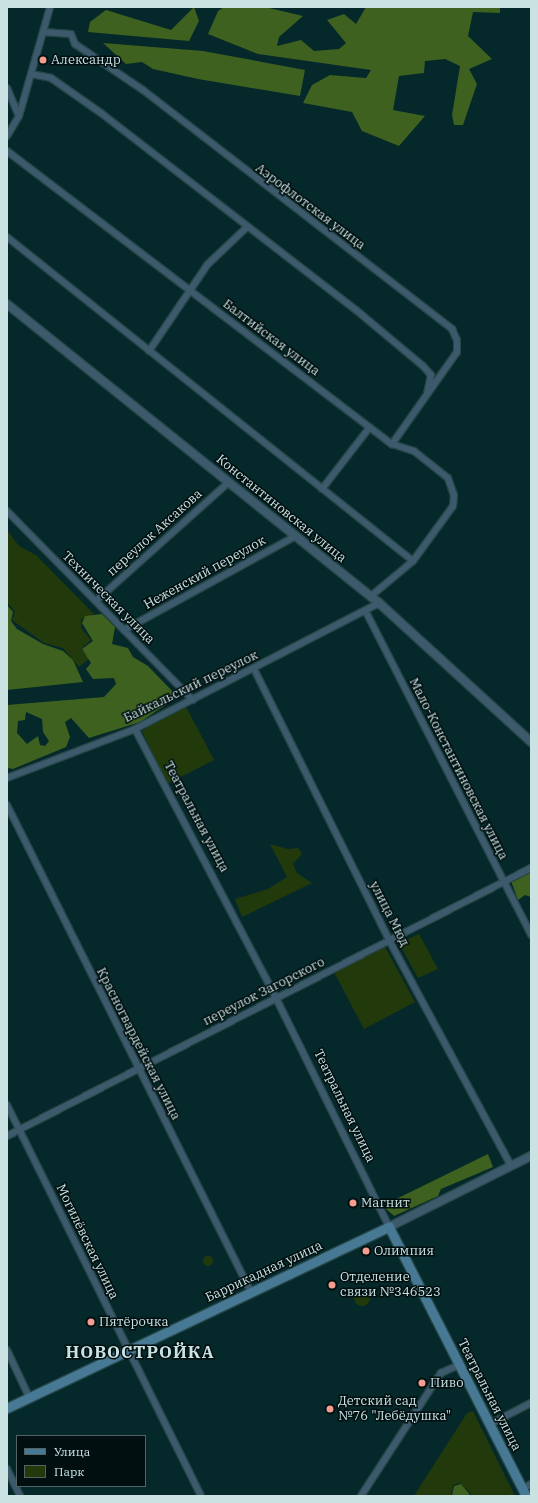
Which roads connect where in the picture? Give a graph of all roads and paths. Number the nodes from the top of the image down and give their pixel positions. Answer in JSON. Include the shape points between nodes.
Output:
{"nodes":[{"id":1,"x":50,"y":7,"type":"edge"},
{"id":2,"x":43,"y":32,"type":"junction"},
{"id":3,"x":31,"y":74,"type":"junction"},
{"id":4,"x":7,"y":88,"type":"edge"},
{"id":5,"x":19,"y":116,"type":"junction"},
{"id":6,"x":7,"y":136,"type":"edge"},
{"id":7,"x":7,"y":152,"type":"edge"},
{"id":8,"x":247,"y":227,"type":"junction"},
{"id":9,"x":7,"y":237,"type":"edge"},
{"id":10,"x":189,"y":290,"type":"junction"},
{"id":11,"x":7,"y":304,"type":"edge"},
{"id":12,"x":149,"y":351,"type":"junction"},
{"id":13,"x":425,"y":398,"type":"junction"},
{"id":14,"x":370,"y":427,"type":"junction"},
{"id":15,"x":392,"y":444,"type":"junction"},
{"id":16,"x":229,"y":482,"type":"junction"},
{"id":17,"x":322,"y":489,"type":"junction"},
{"id":18,"x":7,"y":511,"type":"edge"},
{"id":19,"x":296,"y":536,"type":"junction"},
{"id":20,"x":413,"y":561,"type":"junction"},
{"id":21,"x":371,"y":596,"type":"junction"},
{"id":22,"x":96,"y":601,"type":"junction"},
{"id":23,"x":379,"y":603,"type":"junction"},
{"id":24,"x":366,"y":612,"type":"junction"},
{"id":25,"x":124,"y":630,"type":"junction"},
{"id":26,"x":254,"y":669,"type":"junction"},
{"id":27,"x":193,"y":700,"type":"junction"},
{"id":28,"x":135,"y":728,"type":"junction"},
{"id":29,"x":531,"y":742,"type":"edge"},
{"id":30,"x":7,"y":778,"type":"edge"},
{"id":31,"x":7,"y":805,"type":"edge"},
{"id":32,"x":531,"y":868,"type":"edge"},
{"id":33,"x":504,"y":883,"type":"junction"},
{"id":34,"x":531,"y":935,"type":"edge"},
{"id":35,"x":389,"y":940,"type":"junction"},
{"id":36,"x":276,"y":998,"type":"junction"},
{"id":37,"x":138,"y":1070,"type":"junction"},
{"id":38,"x":7,"y":1105,"type":"edge"},
{"id":39,"x":20,"y":1130,"type":"junction"},
{"id":40,"x":7,"y":1136,"type":"edge"},
{"id":41,"x":531,"y":1156,"type":"edge"},
{"id":42,"x":511,"y":1166,"type":"junction"},
{"id":43,"x":389,"y":1227,"type":"junction"},
{"id":44,"x":251,"y":1292,"type":"junction"},
{"id":45,"x":7,"y":1350,"type":"edge"},
{"id":46,"x":128,"y":1350,"type":"junction"},
{"id":47,"x":459,"y":1365,"type":"junction"},
{"id":48,"x":29,"y":1396,"type":"junction"},
{"id":49,"x":531,"y":1403,"type":"edge"},
{"id":50,"x":7,"y":1408,"type":"edge"},
{"id":51,"x":490,"y":1424,"type":"junction"},
{"id":52,"x":7,"y":1469,"type":"edge"},
{"id":53,"x":531,"y":1484,"type":"edge"},
{"id":54,"x":524,"y":1492,"type":"edge"},
{"id":55,"x":20,"y":1496,"type":"edge"},
{"id":56,"x":201,"y":1496,"type":"edge"},
{"id":57,"x":361,"y":1496,"type":"edge"}],
"edges":[{"from":1,"to":2,"type":"street"},
{"from":2,"to":3,"type":"street"},
{"from":2,"to":13,"type":"street","name":"Аэрофлотская улица","via":[[71,34],[75,44],[143,90],[452,329],[458,340],[457,352]]},
{"from":3,"to":5,"type":"street"},
{"from":3,"to":8,"type":"street","via":[[51,78],[102,113]]},
{"from":4,"to":5,"type":"street"},
{"from":5,"to":6,"type":"street"},
{"from":7,"to":10,"type":"street","name":"Балтийская улица"},
{"from":8,"to":10,"type":"street","via":[[208,264]]},
{"from":8,"to":13,"type":"street","via":[[423,366],[431,375]]},
{"from":9,"to":12,"type":"street"},
{"from":10,"to":12,"type":"street"},
{"from":10,"to":14,"type":"street","name":"Балтийская улица"},
{"from":11,"to":16,"type":"street","name":"Константиновская улица"},
{"from":12,"to":17,"type":"street"},
{"from":13,"to":15,"type":"street","name":"Аэрофлотская улица"},
{"from":14,"to":15,"type":"street","name":"Балтийская улица"},
{"from":14,"to":17,"type":"street"},
{"from":15,"to":20,"type":"street","name":"Балтийская улица","via":[[414,451],[432,463],[448,478],[454,495],[453,506]]},
{"from":16,"to":19,"type":"street","name":"Константиновская улица"},
{"from":16,"to":22,"type":"street","name":"переулок Аксакова"},
{"from":17,"to":20,"type":"street"},
{"from":18,"to":22,"type":"street","name":"Техническая улица"},
{"from":19,"to":21,"type":"street","name":"Константиновская улица"},
{"from":19,"to":25,"type":"street","name":"Неженский переулок"},
{"from":20,"to":21,"type":"street","name":"Балтийская улица"},
{"from":21,"to":23,"type":"street","name":"Константиновская улица"},
{"from":22,"to":25,"type":"street","name":"Техническая улица"},
{"from":23,"to":24,"type":"street","name":"Байкальский переулок"},
{"from":23,"to":29,"type":"street","name":"Константиновская улица"},
{"from":24,"to":26,"type":"street","name":"Байкальский переулок"},
{"from":24,"to":33,"type":"street","name":"Мало-Константиновская улица"},
{"from":25,"to":27,"type":"street","name":"Техническая улица"},
{"from":26,"to":27,"type":"street","name":"Байкальский переулок"},
{"from":26,"to":35,"type":"street","name":"улица Мюд"},
{"from":27,"to":28,"type":"street","name":"Байкальский переулок"},
{"from":28,"to":30,"type":"street","name":"Байкальский переулок"},
{"from":28,"to":36,"type":"street","name":"Театральная улица"},
{"from":31,"to":37,"type":"street","name":"Красногвардейская улица"},
{"from":32,"to":33,"type":"street","name":"переулок Загорского"},
{"from":33,"to":34,"type":"street","name":"Мало-Константиновская улица"},
{"from":33,"to":35,"type":"street","name":"переулок Загорского"},
{"from":35,"to":36,"type":"street","name":"переулок Загорского"},
{"from":35,"to":42,"type":"street","name":"улица Мюд"},
{"from":36,"to":37,"type":"street","name":"переулок Загорского"},
{"from":36,"to":43,"type":"street","name":"Театральная улица"},
{"from":37,"to":39,"type":"street","name":"переулок Загорского"},
{"from":37,"to":44,"type":"street","name":"Красногвардейская улица"},
{"from":38,"to":39,"type":"street","name":"Могилёвская улица"},
{"from":39,"to":40,"type":"street","name":"переулок Загорского"},
{"from":39,"to":46,"type":"street","name":"Могилёвская улица"},
{"from":41,"to":42,"type":"street","name":"Баррикадная улица"},
{"from":42,"to":43,"type":"street","name":"Баррикадная улица"},
{"from":43,"to":44,"type":"main road","name":"Баррикадная улица"},
{"from":43,"to":47,"type":"main road","name":"Театральная улица"},
{"from":44,"to":46,"type":"main road","name":"Баррикадная улица"},
{"from":45,"to":48,"type":"street"},
{"from":46,"to":48,"type":"main road","name":"Баррикадная улица"},
{"from":46,"to":56,"type":"street","name":"Могилёвская улица"},
{"from":47,"to":51,"type":"main road","name":"Театральная улица"},
{"from":47,"to":57,"type":"street","via":[[441,1373]]},
{"from":48,"to":50,"type":"main road","name":"Баррикадная улица"},
{"from":49,"to":51,"type":"street"},
{"from":51,"to":54,"type":"main road","name":"Театральная улица"},
{"from":52,"to":55,"type":"street"},
{"from":53,"to":54,"type":"street"}]}
